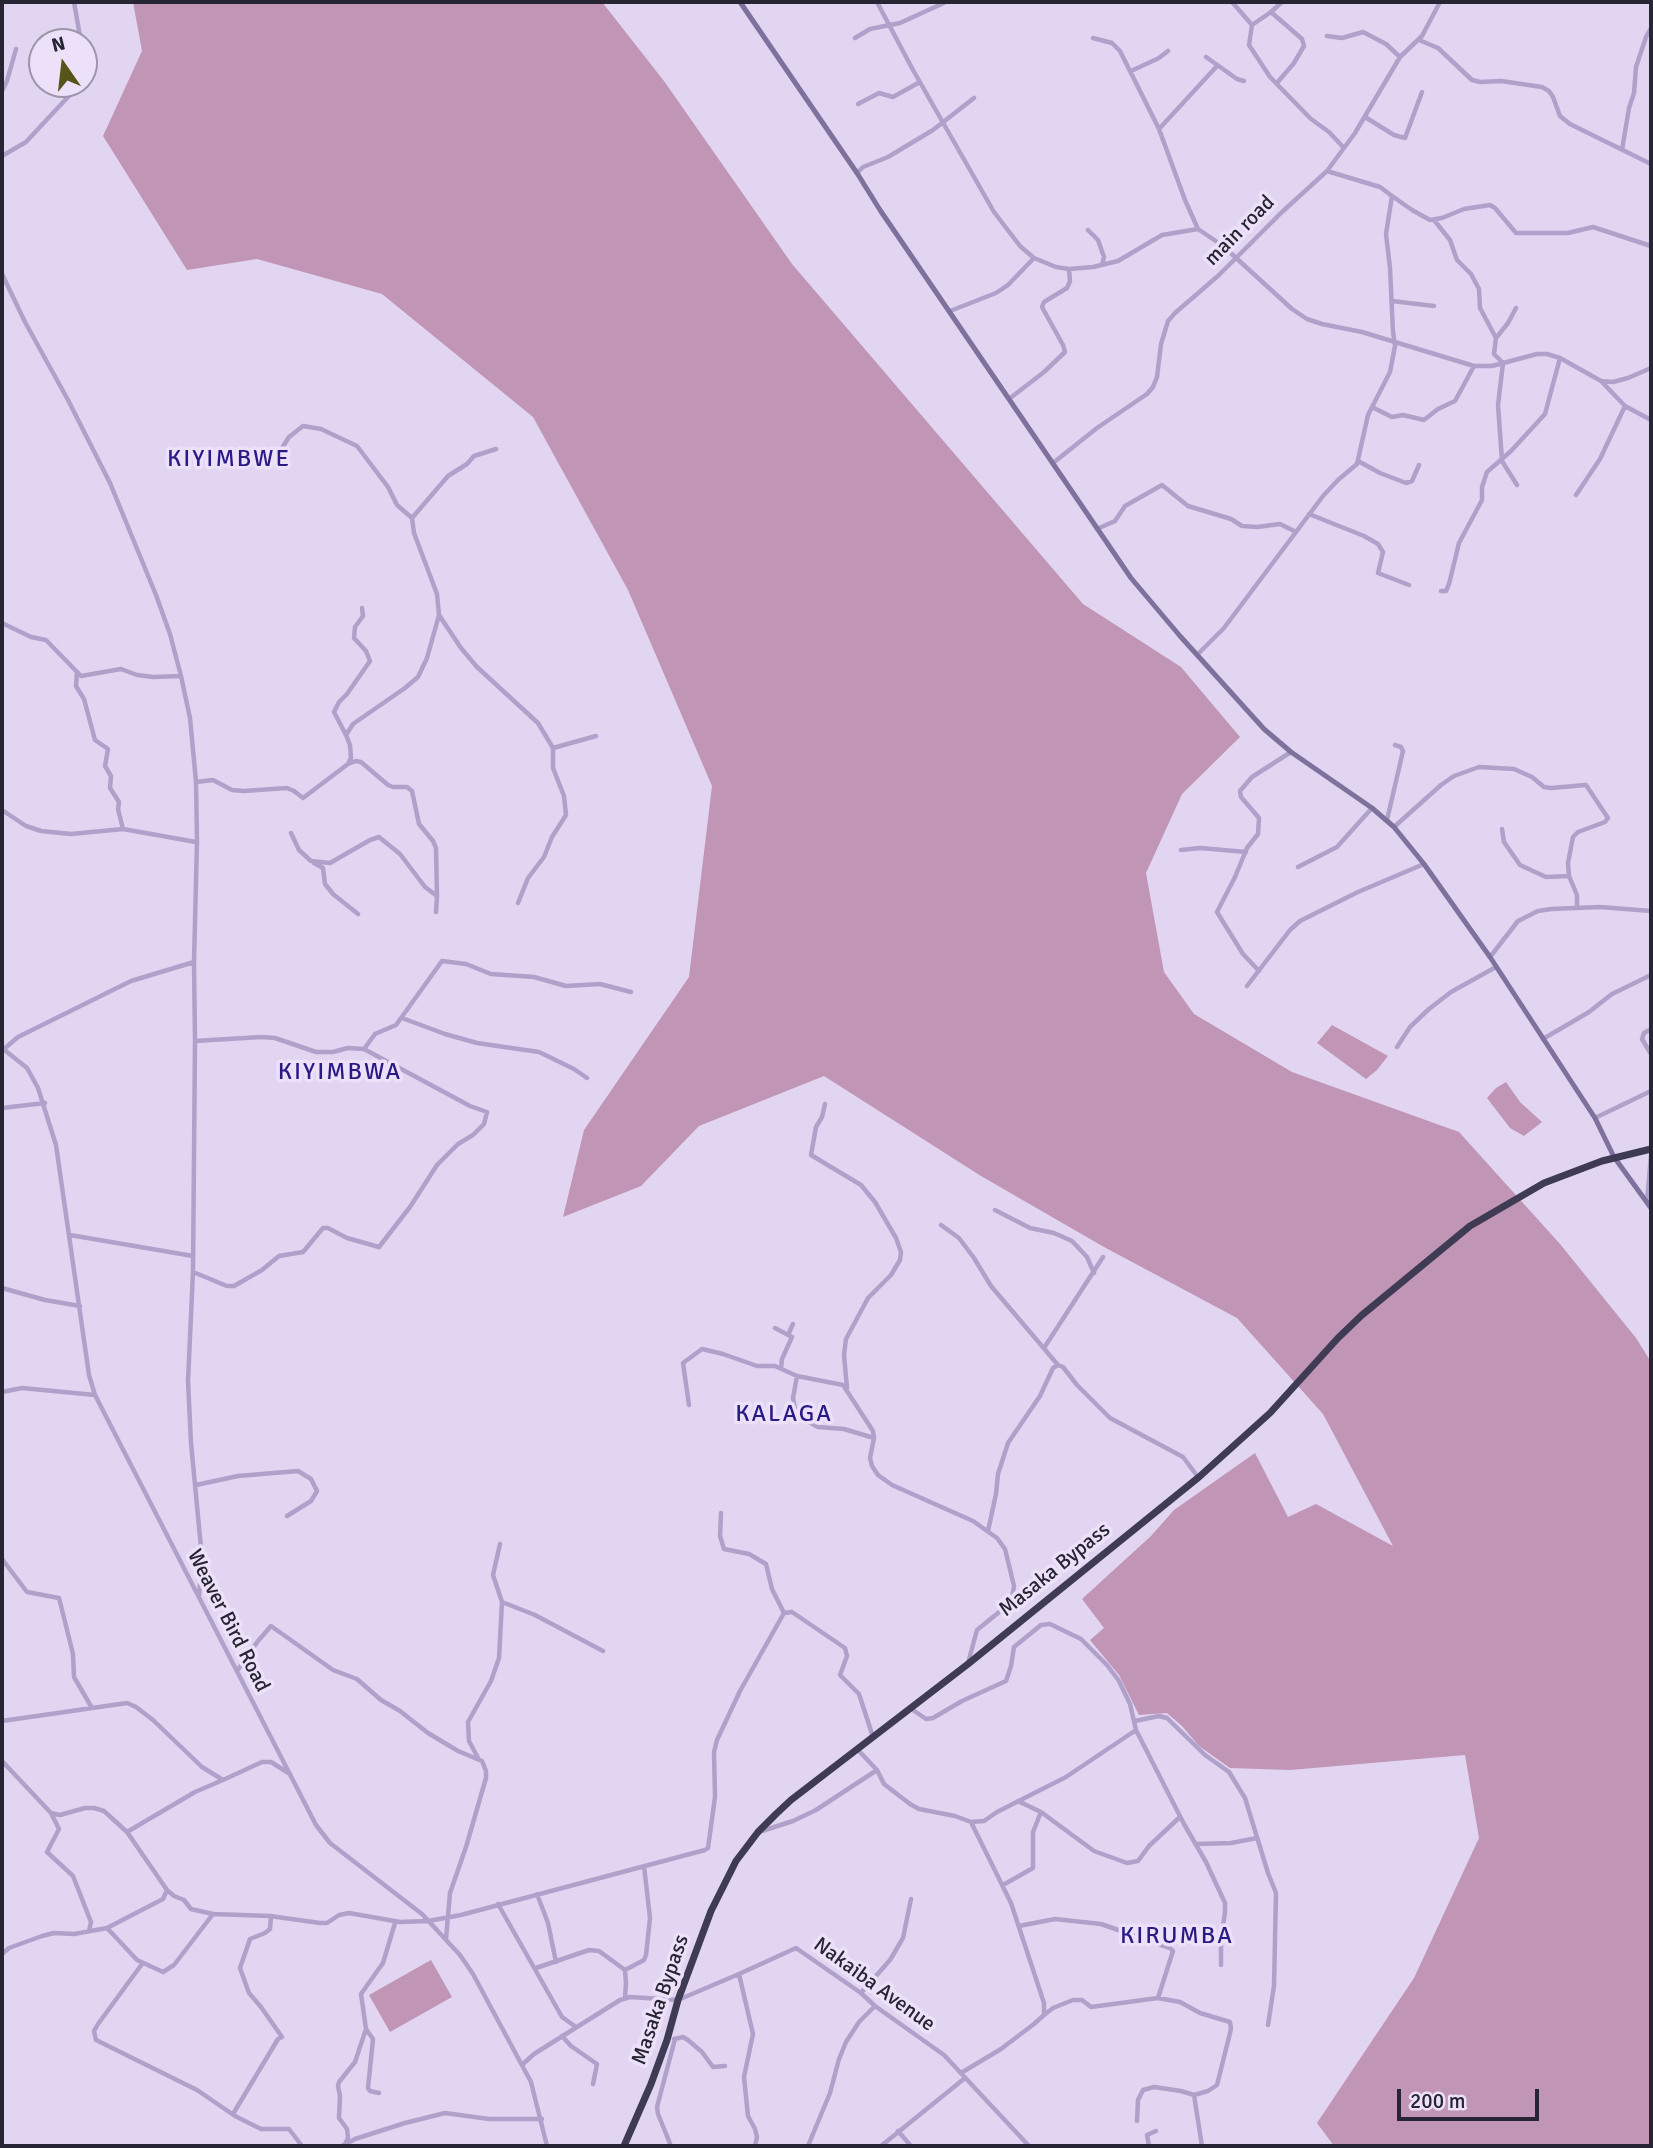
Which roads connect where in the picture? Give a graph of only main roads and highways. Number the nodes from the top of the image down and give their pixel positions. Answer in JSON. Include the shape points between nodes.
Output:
{"nodes":[{"id":1,"x":740,"y":2,"type":"edge"},
{"id":2,"x":1651,"y":1149,"type":"edge"},
{"id":3,"x":1614,"y":1157,"type":"junction"},
{"id":4,"x":1651,"y":1208,"type":"edge"},
{"id":5,"x":624,"y":2146,"type":"edge"}],
"edges":[{"from":1,"to":3,"type":"main road","via":[[1131,578],[1256,721],[1394,827],[1490,957],[1595,1118]]},
{"from":2,"to":3,"type":"highway","name":"Masaka Bypass"},
{"from":3,"to":4,"type":"main road"},
{"from":3,"to":5,"type":"highway","name":"Masaka Bypass","via":[[1544,1183],[1462,1232],[1362,1315],[1270,1413],[1199,1477],[968,1664],[790,1800],[758,1832],[725,1881],[678,2000],[671,2039]]}]}
